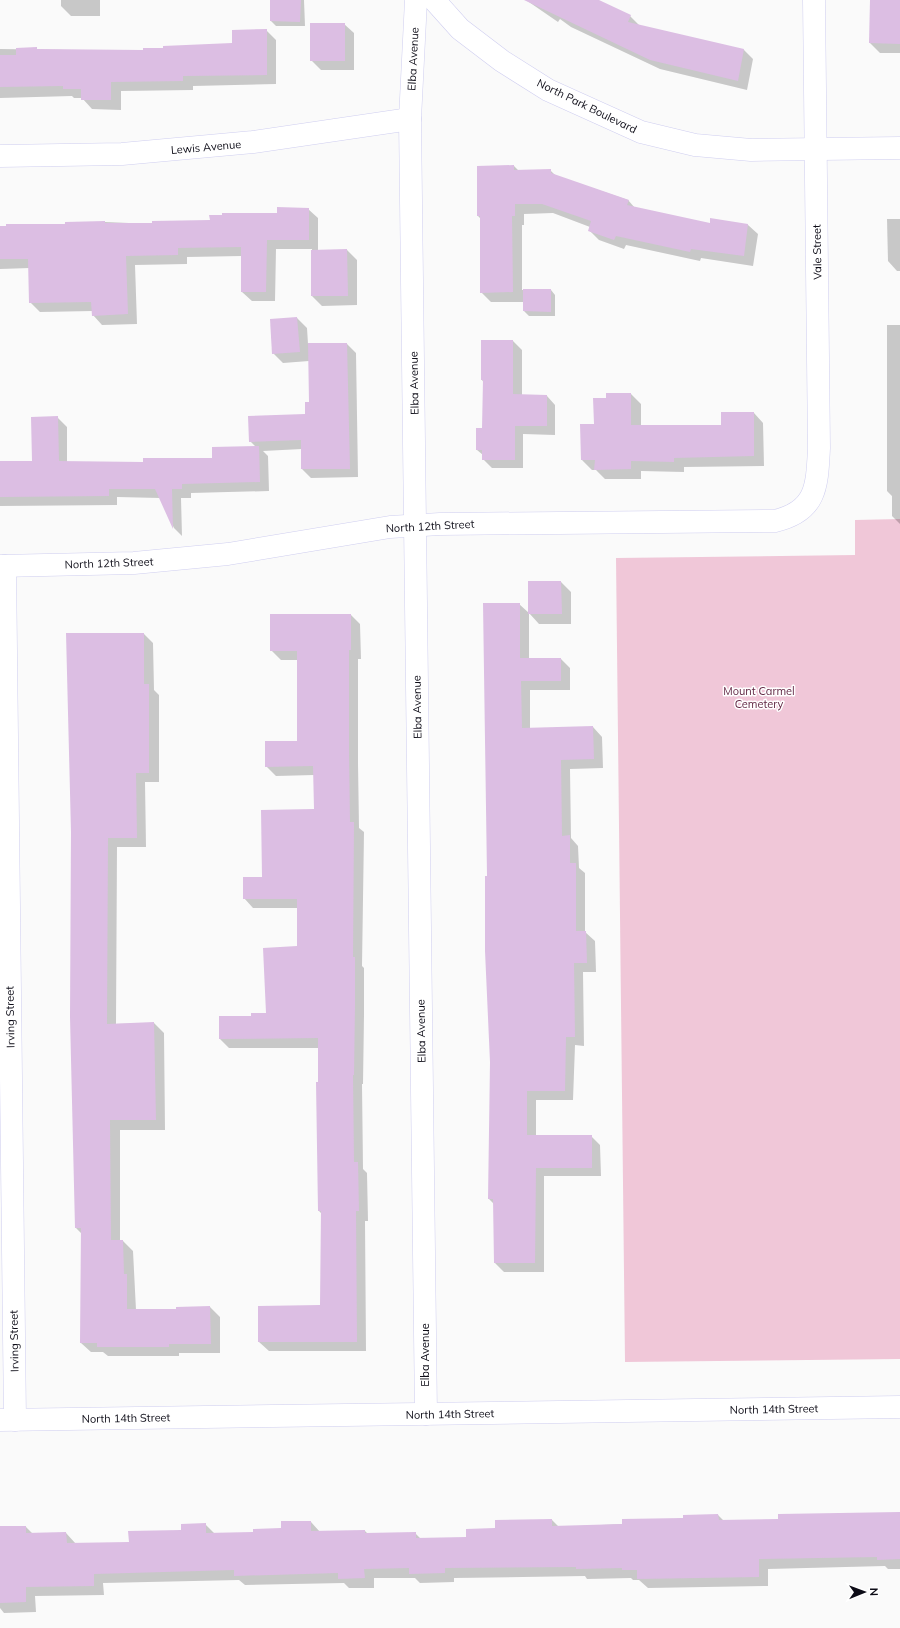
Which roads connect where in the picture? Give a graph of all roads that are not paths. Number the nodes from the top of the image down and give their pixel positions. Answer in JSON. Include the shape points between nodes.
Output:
{"nodes":[{"id":1,"x":416,"y":0,"type":"edge"},
{"id":2,"x":434,"y":0,"type":"edge"},
{"id":3,"x":814,"y":0,"type":"edge"},
{"id":4,"x":410,"y":119,"type":"junction"},
{"id":5,"x":900,"y":148,"type":"edge"},
{"id":6,"x":816,"y":149,"type":"junction"},
{"id":7,"x":0,"y":156,"type":"edge"},
{"id":8,"x":809,"y":502,"type":"joint"},
{"id":9,"x":415,"y":527,"type":"junction"},
{"id":10,"x":2,"y":566,"type":"edge"},
{"id":11,"x":5,"y":988,"type":"edge"},
{"id":12,"x":900,"y":1407,"type":"edge"},
{"id":13,"x":426,"y":1414,"type":"junction"},
{"id":14,"x":8,"y":1420,"type":"edge"}],
"edges":[{"from":1,"to":4,"type":"street","name":"Elba Avenue"},
{"from":2,"to":6,"type":"street","name":"North Park Boulevard","via":[[460,29],[502,61],[548,90],[640,132],[695,144],[751,150]]},
{"from":3,"to":6,"type":"street","name":"Vale Street"},
{"from":4,"to":7,"type":"street","name":"Lewis Avenue","via":[[254,142],[122,154]]},
{"from":4,"to":9,"type":"street","name":"Elba Avenue"},
{"from":5,"to":6,"type":"street"},
{"from":6,"to":8,"type":"street","name":"Vale Street","via":[[819,448],[818,479]]},
{"from":8,"to":9,"type":"street","name":"North 12th Street","via":[[788,518],[775,521],[440,524]]},
{"from":9,"to":10,"type":"street","name":"North 12th Street","via":[[390,527],[220,555],[134,563]]},
{"from":9,"to":13,"type":"street","name":"Elba Avenue"},
{"from":10,"to":11,"type":"street","name":"Irving Street"},
{"from":11,"to":14,"type":"street","name":"Irving Street"},
{"from":12,"to":13,"type":"street","name":"North 14th Street"},
{"from":13,"to":14,"type":"street","name":"North 14th Street"}]}
